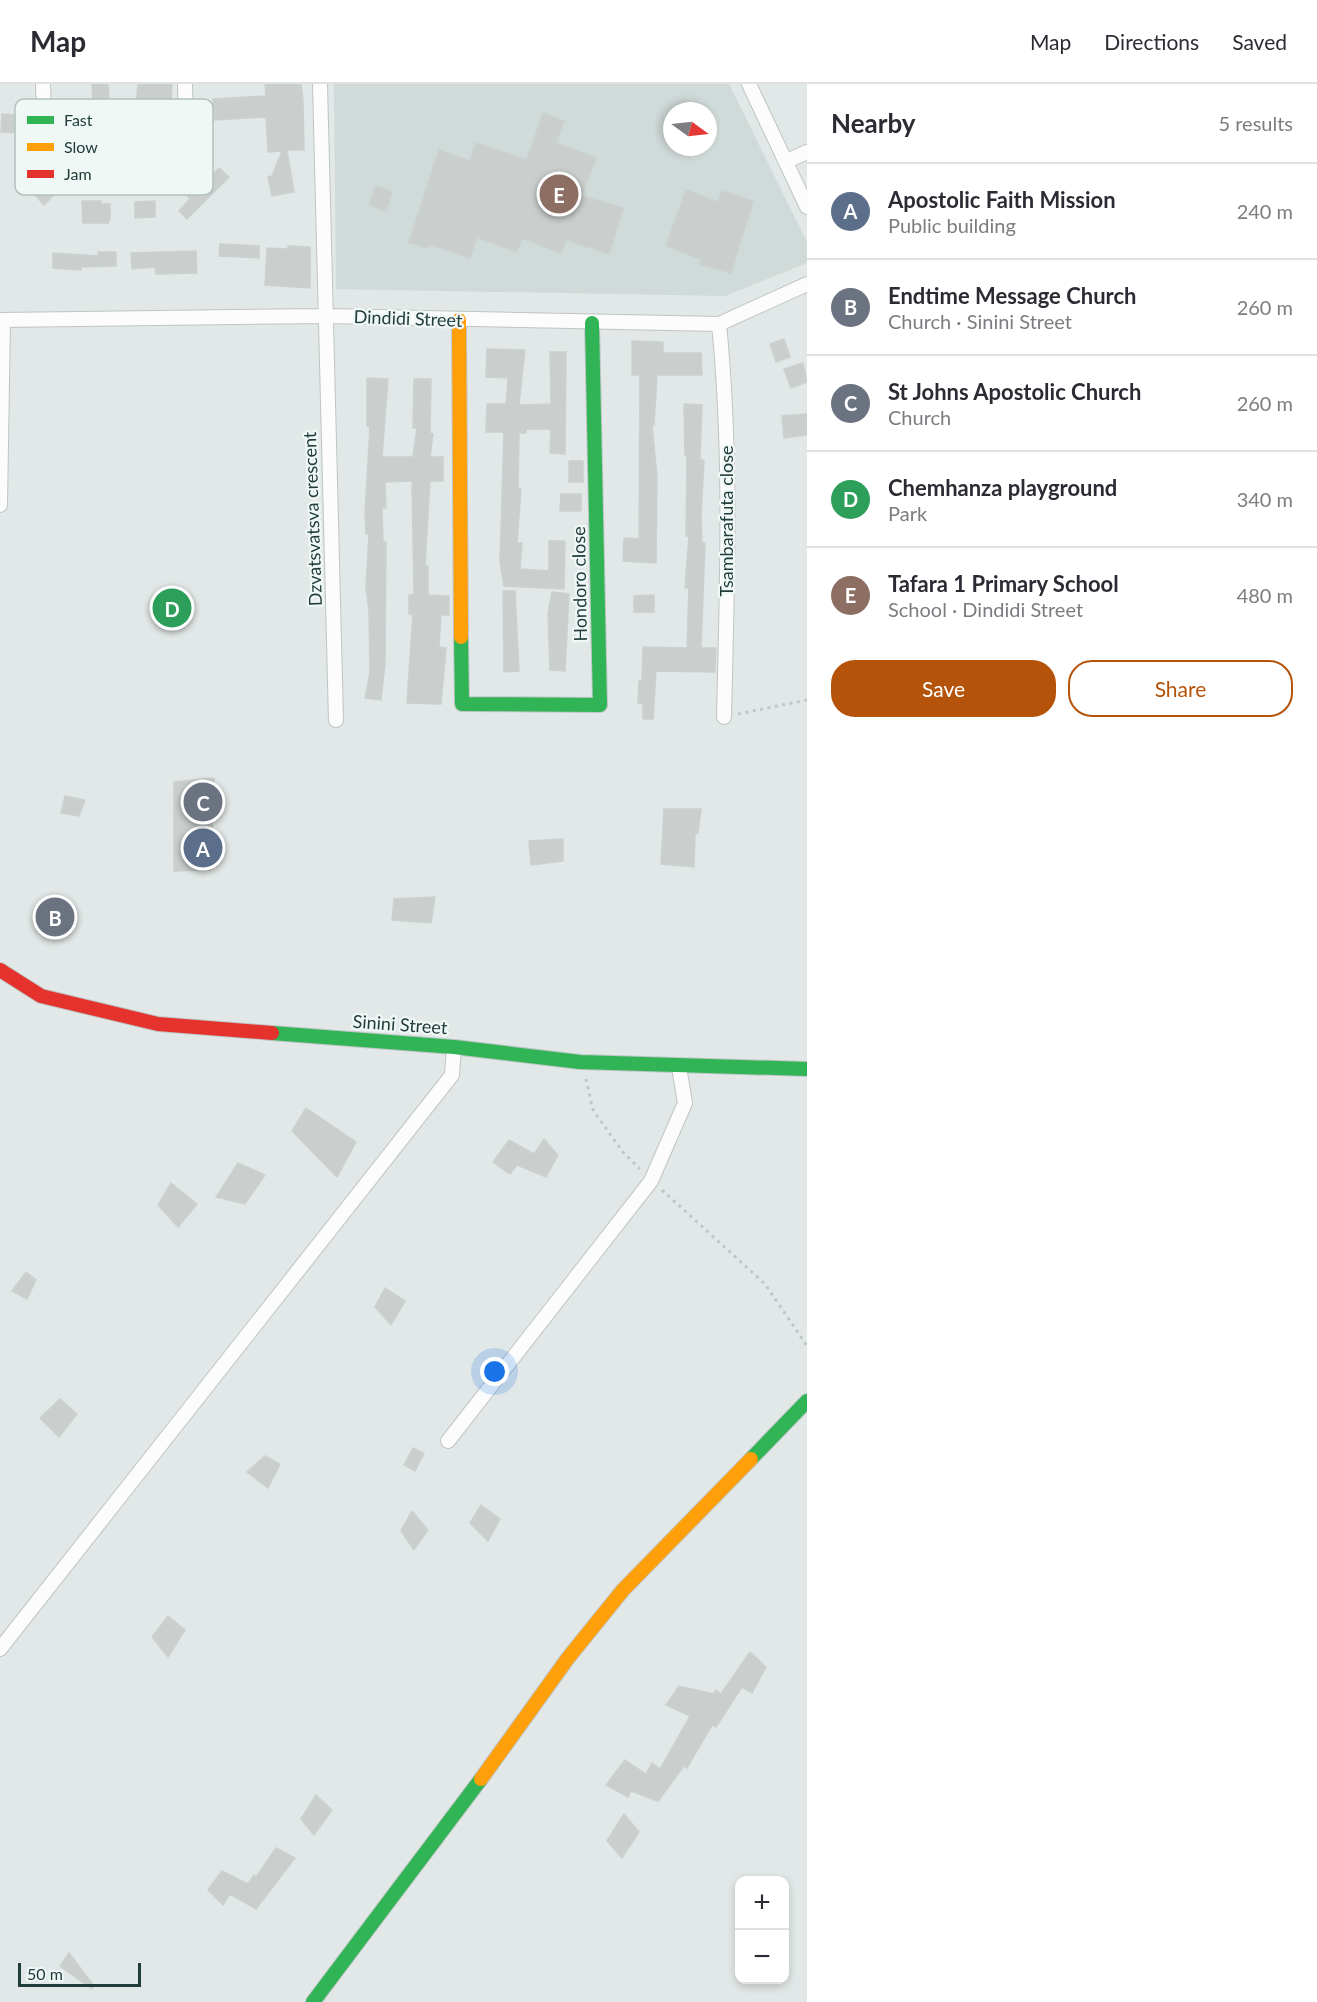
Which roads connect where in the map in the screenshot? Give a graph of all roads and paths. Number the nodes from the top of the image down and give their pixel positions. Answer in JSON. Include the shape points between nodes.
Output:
{"nodes":[{"id":1,"x":43,"y":84,"type":"edge"},
{"id":2,"x":184,"y":84,"type":"edge"},
{"id":3,"x":320,"y":84,"type":"edge"},
{"id":4,"x":749,"y":84,"type":"edge"},
{"id":5,"x":44,"y":99,"type":"edge"},
{"id":6,"x":184,"y":99,"type":"edge"},
{"id":7,"x":807,"y":152,"type":"edge"},
{"id":8,"x":787,"y":161,"type":"junction"},
{"id":9,"x":807,"y":207,"type":"edge"},
{"id":10,"x":807,"y":284,"type":"edge"},
{"id":11,"x":325,"y":316,"type":"junction"},
{"id":12,"x":1,"y":320,"type":"edge"},
{"id":13,"x":459,"y":320,"type":"junction"},
{"id":14,"x":592,"y":324,"type":"junction"},
{"id":15,"x":720,"y":324,"type":"junction"},
{"id":16,"x":0,"y":505,"type":"edge"},
{"id":17,"x":807,"y":700,"type":"edge"},
{"id":18,"x":724,"y":717,"type":"joint"},
{"id":19,"x":336,"y":720,"type":"dead end"},
{"id":20,"x":0,"y":970,"type":"edge"},
{"id":21,"x":454,"y":1047,"type":"junction"},
{"id":22,"x":580,"y":1062,"type":"junction"},
{"id":23,"x":679,"y":1067,"type":"junction"},
{"id":24,"x":807,"y":1069,"type":"edge"},
{"id":25,"x":651,"y":1180,"type":"junction"},
{"id":26,"x":807,"y":1346,"type":"edge"},
{"id":27,"x":807,"y":1401,"type":"edge"},
{"id":28,"x":448,"y":1441,"type":"dead end"},
{"id":29,"x":0,"y":1649,"type":"edge"},
{"id":30,"x":313,"y":2002,"type":"edge"}],
"edges":[{"from":1,"to":5,"type":"street"},
{"from":2,"to":6,"type":"street"},
{"from":3,"to":11,"type":"street","name":"Dzvatsvatsva crescent"},
{"from":4,"to":8,"type":"street"},
{"from":7,"to":8,"type":"street"},
{"from":8,"to":9,"type":"street"},
{"from":10,"to":15,"type":"street","name":"Dindidi Street"},
{"from":11,"to":12,"type":"street","name":"Dindidi Street"},
{"from":11,"to":13,"type":"street","name":"Dindidi Street"},
{"from":11,"to":19,"type":"street","name":"Dzvatsvatsva crescent"},
{"from":12,"to":16,"type":"street"},
{"from":13,"to":14,"type":"street","name":"Dindidi Street"},
{"from":13,"to":14,"type":"street","name":"Hondoro close","via":[[462,704],[600,705]]},
{"from":14,"to":15,"type":"street","name":"Dindidi Street"},
{"from":15,"to":18,"type":"street","name":"Tsambarafuta close","via":[[729,509]]},
{"from":17,"to":18,"type":"path"},
{"from":20,"to":21,"type":"street","name":"Sinini Street","via":[[41,996],[158,1024]]},
{"from":21,"to":22,"type":"street","name":"Sinini Street"},
{"from":21,"to":29,"type":"street","via":[[452,1075]]},
{"from":22,"to":23,"type":"street","name":"Sinini Street"},
{"from":22,"to":25,"type":"path","via":[[593,1110],[622,1151]]},
{"from":23,"to":24,"type":"street","name":"Sinini Street"},
{"from":23,"to":25,"type":"street","via":[[685,1102]]},
{"from":25,"to":26,"type":"path","via":[[765,1284]]},
{"from":25,"to":28,"type":"street"},
{"from":27,"to":30,"type":"street","via":[[622,1590]]}]}
